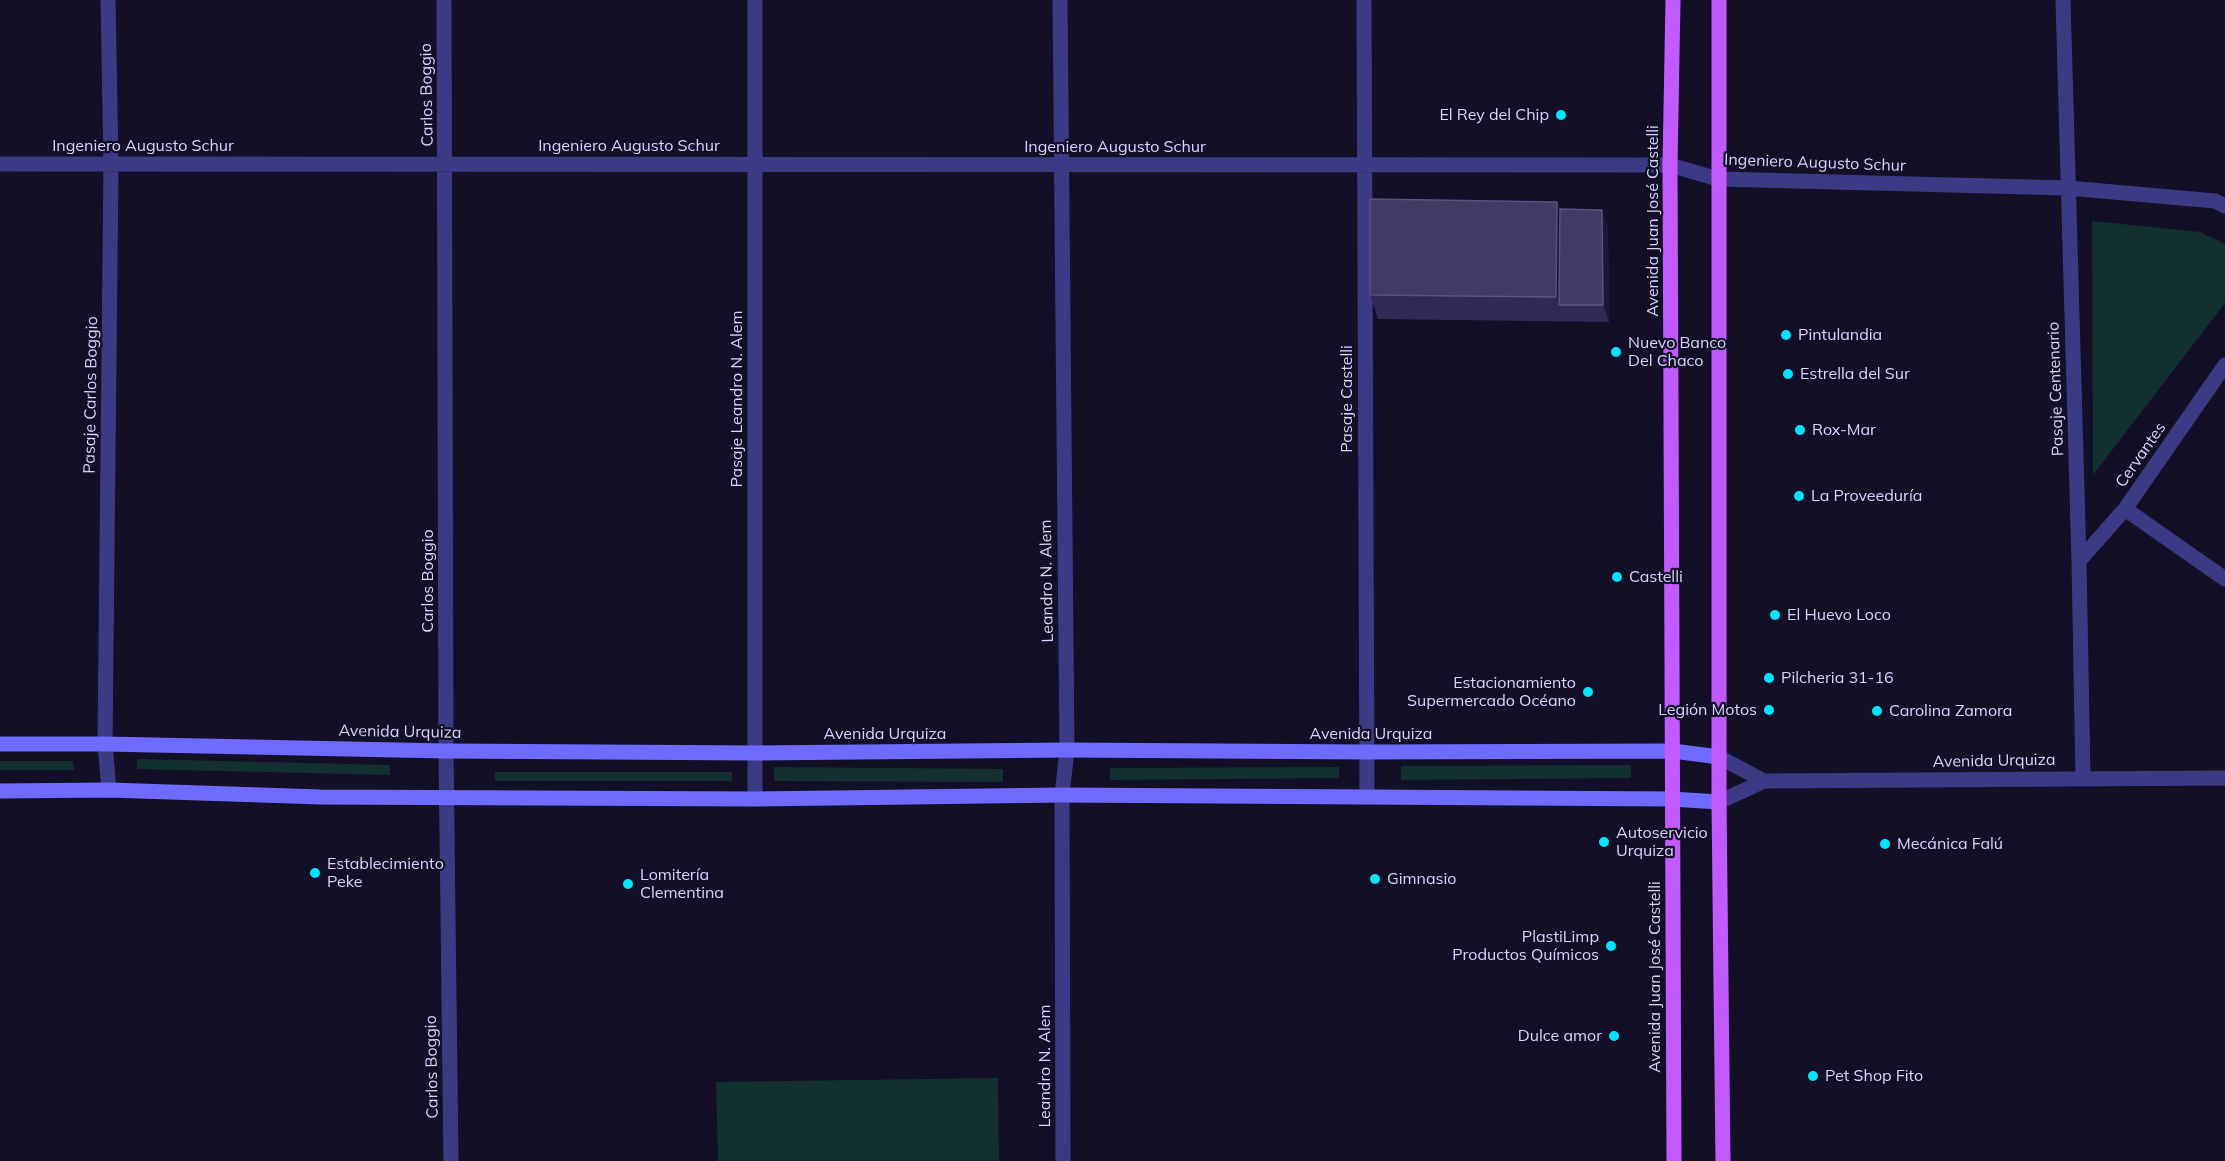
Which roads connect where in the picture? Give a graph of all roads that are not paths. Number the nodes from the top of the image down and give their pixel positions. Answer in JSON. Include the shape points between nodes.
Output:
{"nodes":[{"id":1,"x":108,"y":0,"type":"edge"},
{"id":2,"x":444,"y":0,"type":"edge"},
{"id":3,"x":755,"y":0,"type":"edge"},
{"id":4,"x":1060,"y":0,"type":"edge"},
{"id":5,"x":1364,"y":0,"type":"edge"},
{"id":6,"x":1673,"y":0,"type":"edge"},
{"id":7,"x":1719,"y":0,"type":"edge"},
{"id":8,"x":2063,"y":0,"type":"edge"},
{"id":9,"x":0,"y":164,"type":"edge"},
{"id":10,"x":111,"y":164,"type":"junction"},
{"id":11,"x":446,"y":164,"type":"junction"},
{"id":12,"x":755,"y":164,"type":"junction"},
{"id":13,"x":1061,"y":165,"type":"junction"},
{"id":14,"x":1365,"y":165,"type":"junction"},
{"id":15,"x":1670,"y":165,"type":"junction"},
{"id":16,"x":1718,"y":179,"type":"junction"},
{"id":17,"x":2068,"y":188,"type":"junction"},
{"id":18,"x":2225,"y":206,"type":"edge"},
{"id":19,"x":2225,"y":364,"type":"edge"},
{"id":20,"x":2126,"y":509,"type":"junction"},
{"id":21,"x":2079,"y":561,"type":"junction"},
{"id":22,"x":2225,"y":579,"type":"edge"},
{"id":23,"x":0,"y":744,"type":"edge"},
{"id":24,"x":105,"y":744,"type":"junction"},
{"id":25,"x":1067,"y":750,"type":"junction"},
{"id":26,"x":446,"y":751,"type":"junction"},
{"id":27,"x":1673,"y":751,"type":"junction"},
{"id":28,"x":1367,"y":752,"type":"junction"},
{"id":29,"x":756,"y":753,"type":"junction"},
{"id":30,"x":1719,"y":757,"type":"junction"},
{"id":31,"x":2083,"y":778,"type":"junction"},
{"id":32,"x":2225,"y":778,"type":"edge"},
{"id":33,"x":1764,"y":781,"type":"junction"},
{"id":34,"x":109,"y":790,"type":"junction"},
{"id":35,"x":0,"y":791,"type":"edge"},
{"id":36,"x":1062,"y":795,"type":"junction"},
{"id":37,"x":1367,"y":797,"type":"junction"},
{"id":38,"x":447,"y":798,"type":"junction"},
{"id":39,"x":755,"y":799,"type":"junction"},
{"id":40,"x":1671,"y":799,"type":"junction"},
{"id":41,"x":1719,"y":802,"type":"junction"},
{"id":42,"x":451,"y":1161,"type":"edge"},
{"id":43,"x":1063,"y":1161,"type":"edge"},
{"id":44,"x":1674,"y":1161,"type":"edge"},
{"id":45,"x":1723,"y":1161,"type":"edge"}],
"edges":[{"from":1,"to":10,"type":"street","name":"Pasaje Carlos Boggio"},
{"from":2,"to":11,"type":"street","name":"Carlos Boggio"},
{"from":3,"to":12,"type":"street","name":"Pasaje Leandro N. Alem"},
{"from":4,"to":13,"type":"street","name":"Leandro N. Alem"},
{"from":5,"to":14,"type":"street","name":"Pasaje Castelli"},
{"from":6,"to":15,"type":"main road","name":"Avenida Juan José Castelli"},
{"from":7,"to":16,"type":"main road"},
{"from":8,"to":17,"type":"street","name":"Pasaje Centenario"},
{"from":9,"to":10,"type":"street","name":"Ingeniero Augusto Schur"},
{"from":10,"to":11,"type":"street","name":"Ingeniero Augusto Schur"},
{"from":10,"to":24,"type":"street","name":"Pasaje Carlos Boggio"},
{"from":11,"to":12,"type":"street","name":"Ingeniero Augusto Schur"},
{"from":11,"to":26,"type":"street","name":"Carlos Boggio"},
{"from":12,"to":13,"type":"street","name":"Ingeniero Augusto Schur"},
{"from":12,"to":29,"type":"street","name":"Pasaje Leandro N. Alem"},
{"from":13,"to":14,"type":"street","name":"Ingeniero Augusto Schur"},
{"from":13,"to":25,"type":"street","name":"Leandro N. Alem"},
{"from":14,"to":15,"type":"street","name":"Ingeniero Augusto Schur"},
{"from":14,"to":28,"type":"street","name":"Pasaje Castelli"},
{"from":15,"to":16,"type":"street","name":"Ingeniero Augusto Schur"},
{"from":15,"to":27,"type":"main road","name":"Avenida Juan José Castelli"},
{"from":16,"to":17,"type":"street","name":"Ingeniero Augusto Schur"},
{"from":16,"to":30,"type":"main road"},
{"from":17,"to":18,"type":"street","name":"Ingeniero Augusto Schur","via":[[2215,201]]},
{"from":17,"to":21,"type":"street","name":"Pasaje Centenario"},
{"from":19,"to":20,"type":"street","name":"Cervantes"},
{"from":20,"to":21,"type":"street","name":"Cervantes"},
{"from":20,"to":22,"type":"street"},
{"from":21,"to":31,"type":"street","name":"Pasaje Centenario"},
{"from":23,"to":24,"type":"main road","name":"Avenida Urquiza"},
{"from":24,"to":26,"type":"main road","name":"Avenida Urquiza"},
{"from":24,"to":34,"type":"street","name":"Pasaje Carlos Boggio"},
{"from":25,"to":28,"type":"main road","name":"Avenida Urquiza"},
{"from":25,"to":29,"type":"main road","name":"Avenida Urquiza"},
{"from":25,"to":36,"type":"street","name":"Leandro N. Alem"},
{"from":26,"to":29,"type":"main road","name":"Avenida Urquiza"},
{"from":26,"to":38,"type":"street","name":"Carlos Boggio"},
{"from":27,"to":28,"type":"main road","name":"Avenida Urquiza"},
{"from":27,"to":30,"type":"main road","name":"Avenida Urquiza"},
{"from":27,"to":40,"type":"main road","name":"Avenida Juan José Castelli"},
{"from":28,"to":37,"type":"street","name":"Pasaje Castelli"},
{"from":29,"to":39,"type":"street","name":"Pasaje Leandro N. Alem"},
{"from":30,"to":33,"type":"street","name":"Avenida Urquiza"},
{"from":30,"to":41,"type":"main road"},
{"from":31,"to":32,"type":"street","name":"Avenida Urquiza"},
{"from":31,"to":33,"type":"street","name":"Avenida Urquiza"},
{"from":33,"to":41,"type":"street","name":"Avenida Urquiza"},
{"from":34,"to":35,"type":"main road","name":"Avenida Urquiza"},
{"from":34,"to":38,"type":"main road","name":"Avenida Urquiza"},
{"from":36,"to":37,"type":"main road","name":"Avenida Urquiza"},
{"from":36,"to":39,"type":"main road","name":"Avenida Urquiza"},
{"from":36,"to":43,"type":"street","name":"Leandro N. Alem"},
{"from":37,"to":40,"type":"main road","name":"Avenida Urquiza"},
{"from":38,"to":39,"type":"main road","name":"Avenida Urquiza"},
{"from":38,"to":42,"type":"street","name":"Carlos Boggio"},
{"from":40,"to":41,"type":"main road","name":"Avenida Urquiza"},
{"from":40,"to":44,"type":"main road","name":"Avenida Juan José Castelli"},
{"from":41,"to":45,"type":"main road"}]}
